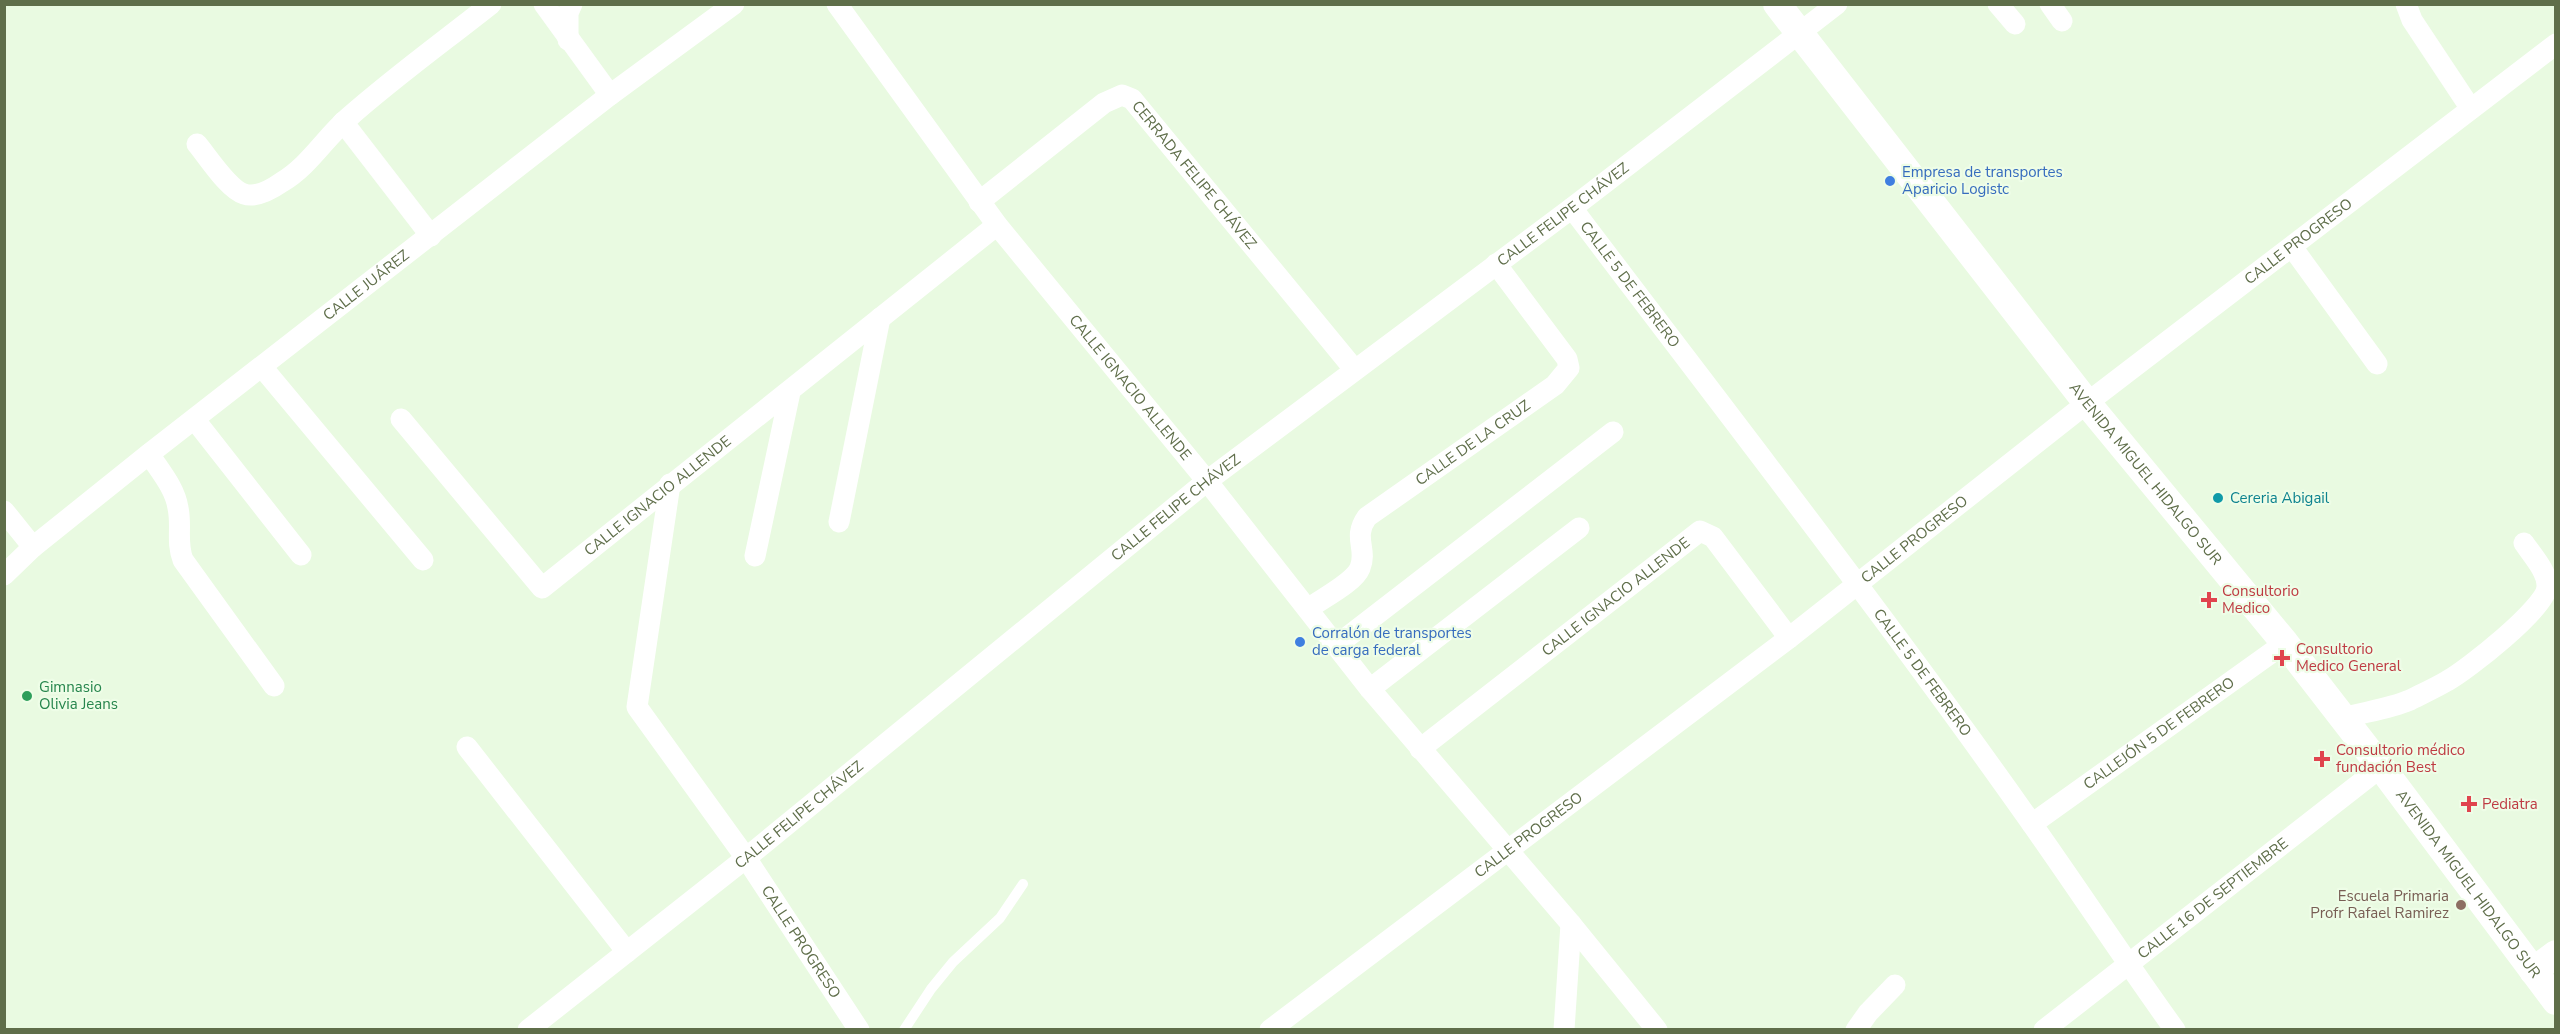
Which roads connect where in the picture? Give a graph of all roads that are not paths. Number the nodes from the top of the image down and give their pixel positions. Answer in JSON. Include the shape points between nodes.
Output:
{"nodes":[{"id":1,"x":491,"y":4,"type":"edge"},
{"id":2,"x":544,"y":4,"type":"edge"},
{"id":3,"x":572,"y":4,"type":"edge"},
{"id":4,"x":734,"y":4,"type":"edge"},
{"id":5,"x":837,"y":4,"type":"edge"},
{"id":6,"x":1777,"y":4,"type":"edge"},
{"id":7,"x":1837,"y":4,"type":"edge"},
{"id":8,"x":1998,"y":4,"type":"edge"},
{"id":9,"x":2406,"y":4,"type":"edge"},
{"id":10,"x":2015,"y":24,"type":"dead end"},
{"id":11,"x":1800,"y":34,"type":"junction"},
{"id":12,"x":568,"y":40,"type":"junction"},
{"id":13,"x":2556,"y":44,"type":"edge"},
{"id":14,"x":610,"y":95,"type":"junction"},
{"id":15,"x":2471,"y":109,"type":"junction"},
{"id":16,"x":343,"y":122,"type":"junction"},
{"id":17,"x":197,"y":144,"type":"dead end"},
{"id":18,"x":979,"y":202,"type":"junction"},
{"id":19,"x":1572,"y":208,"type":"junction"},
{"id":20,"x":996,"y":225,"type":"junction"},
{"id":21,"x":431,"y":236,"type":"junction"},
{"id":22,"x":2292,"y":247,"type":"junction"},
{"id":23,"x":1496,"y":264,"type":"junction"},
{"id":24,"x":880,"y":318,"type":"junction"},
{"id":25,"x":2377,"y":364,"type":"dead end"},
{"id":26,"x":262,"y":367,"type":"junction"},
{"id":27,"x":1354,"y":369,"type":"junction"},
{"id":28,"x":790,"y":392,"type":"junction"},
{"id":29,"x":2087,"y":403,"type":"junction"},
{"id":30,"x":401,"y":419,"type":"dead end"},
{"id":31,"x":195,"y":420,"type":"junction"},
{"id":32,"x":1613,"y":432,"type":"dead end"},
{"id":33,"x":149,"y":454,"type":"junction"},
{"id":34,"x":1207,"y":481,"type":"junction"},
{"id":35,"x":670,"y":484,"type":"junction"},
{"id":36,"x":4,"y":511,"type":"edge"},
{"id":37,"x":839,"y":522,"type":"dead end"},
{"id":38,"x":1579,"y":528,"type":"dead end"},
{"id":39,"x":2524,"y":543,"type":"dead end"},
{"id":40,"x":33,"y":546,"type":"junction"},
{"id":41,"x":301,"y":555,"type":"dead end"},
{"id":42,"x":755,"y":556,"type":"dead end"},
{"id":43,"x":423,"y":560,"type":"dead end"},
{"id":44,"x":4,"y":575,"type":"edge"},
{"id":45,"x":1857,"y":585,"type":"junction"},
{"id":46,"x":1308,"y":609,"type":"junction"},
{"id":47,"x":1789,"y":638,"type":"junction"},
{"id":48,"x":2285,"y":644,"type":"junction"},
{"id":49,"x":1337,"y":645,"type":"junction"},
{"id":50,"x":274,"y":686,"type":"dead end"},
{"id":51,"x":1370,"y":689,"type":"junction"},
{"id":52,"x":2343,"y":718,"type":"junction"},
{"id":53,"x":467,"y":747,"type":"dead end"},
{"id":54,"x":1420,"y":749,"type":"junction"},
{"id":55,"x":2381,"y":767,"type":"junction"},
{"id":56,"x":2032,"y":824,"type":"junction"},
{"id":57,"x":1508,"y":852,"type":"junction"},
{"id":58,"x":746,"y":858,"type":"junction"},
{"id":59,"x":1023,"y":884,"type":"dead end"},
{"id":60,"x":1572,"y":924,"type":"junction"},
{"id":61,"x":627,"y":952,"type":"junction"},
{"id":62,"x":2556,"y":954,"type":"edge"},
{"id":63,"x":2127,"y":964,"type":"junction"},
{"id":64,"x":2532,"y":971,"type":"junction"},
{"id":65,"x":1895,"y":985,"type":"dead end"},
{"id":66,"x":2556,"y":1002,"type":"edge"},
{"id":67,"x":528,"y":1029,"type":"edge"},
{"id":68,"x":859,"y":1029,"type":"edge"},
{"id":69,"x":904,"y":1029,"type":"edge"},
{"id":70,"x":1270,"y":1029,"type":"edge"},
{"id":71,"x":1564,"y":1029,"type":"edge"},
{"id":72,"x":1657,"y":1029,"type":"edge"},
{"id":73,"x":1856,"y":1029,"type":"edge"},
{"id":74,"x":2044,"y":1029,"type":"edge"},
{"id":75,"x":2175,"y":1029,"type":"edge"}],
"edges":[{"from":1,"to":16,"type":"street"},
{"from":2,"to":12,"type":"street"},
{"from":3,"to":12,"type":"street"},
{"from":4,"to":14,"type":"street","name":"CALLE JUÁREZ"},
{"from":5,"to":18,"type":"street","name":"CALLE IGNACIO ALLENDE"},
{"from":6,"to":11,"type":"main road","name":"AVENIDA MIGUEL HIDALGO SUR"},
{"from":7,"to":11,"type":"street","name":"CALLE FELIPE CHÁVEZ"},
{"from":8,"to":10,"type":"street"},
{"from":9,"to":15,"type":"street","via":[[2412,20]]},
{"from":11,"to":19,"type":"street","name":"CALLE FELIPE CHÁVEZ"},
{"from":11,"to":29,"type":"main road","name":"AVENIDA MIGUEL HIDALGO SUR"},
{"from":12,"to":14,"type":"street"},
{"from":13,"to":15,"type":"street","name":"CALLE PROGRESO"},
{"from":14,"to":21,"type":"street","name":"CALLE JUÁREZ"},
{"from":15,"to":22,"type":"street","name":"CALLE PROGRESO"},
{"from":16,"to":17,"type":"street","via":[[307,163],[259,194],[243,194],[226,181]]},
{"from":16,"to":21,"type":"street"},
{"from":18,"to":20,"type":"street","name":"CALLE IGNACIO ALLENDE"},
{"from":18,"to":27,"type":"street","name":"CERRADA FELIPE CHÁVEZ","via":[[1104,104],[1122,95],[1132,99]]},
{"from":19,"to":23,"type":"street","name":"CALLE FELIPE CHÁVEZ"},
{"from":19,"to":45,"type":"street","name":"CALLE 5 DE FEBRERO"},
{"from":20,"to":24,"type":"street","name":"CALLE IGNACIO ALLENDE"},
{"from":20,"to":34,"type":"street","name":"CALLE IGNACIO ALLENDE"},
{"from":21,"to":26,"type":"street","name":"CALLE JUÁREZ"},
{"from":22,"to":25,"type":"street"},
{"from":22,"to":29,"type":"street","name":"CALLE PROGRESO"},
{"from":23,"to":27,"type":"street","name":"CALLE FELIPE CHÁVEZ"},
{"from":23,"to":46,"type":"street","name":"CALLE DE LA CRUZ","via":[[1567,358],[1569,368],[1555,385],[1367,517],[1359,532],[1359,571]]},
{"from":24,"to":28,"type":"street","name":"CALLE IGNACIO ALLENDE"},
{"from":24,"to":37,"type":"street"},
{"from":26,"to":31,"type":"street","name":"CALLE JUÁREZ"},
{"from":26,"to":43,"type":"street"},
{"from":27,"to":34,"type":"street","name":"CALLE FELIPE CHÁVEZ"},
{"from":28,"to":35,"type":"street","name":"CALLE IGNACIO ALLENDE"},
{"from":28,"to":42,"type":"street"},
{"from":29,"to":45,"type":"street","name":"CALLE PROGRESO"},
{"from":29,"to":48,"type":"main road","name":"AVENIDA MIGUEL HIDALGO SUR"},
{"from":30,"to":35,"type":"street","name":"CALLE IGNACIO ALLENDE","via":[[542,588]]},
{"from":31,"to":33,"type":"street","name":"CALLE JUÁREZ"},
{"from":31,"to":41,"type":"street"},
{"from":32,"to":49,"type":"street"},
{"from":33,"to":40,"type":"street","name":"CALLE JUÁREZ"},
{"from":33,"to":50,"type":"street","via":[[177,503],[178,542],[183,560]]},
{"from":34,"to":46,"type":"street","name":"CALLE IGNACIO ALLENDE"},
{"from":34,"to":58,"type":"street","name":"CALLE FELIPE CHÁVEZ"},
{"from":35,"to":58,"type":"street","name":"CALLE PROGRESO","via":[[637,707]]},
{"from":36,"to":40,"type":"street"},
{"from":38,"to":51,"type":"street"},
{"from":39,"to":52,"type":"street","via":[[2547,582],[2547,590],[2534,610],[2449,681],[2407,701]]},
{"from":40,"to":44,"type":"street","name":"CALLE JUÁREZ"},
{"from":45,"to":47,"type":"street","name":"CALLE PROGRESO"},
{"from":45,"to":56,"type":"street","name":"CALLE 5 DE FEBRERO"},
{"from":46,"to":49,"type":"street","name":"CALLE IGNACIO ALLENDE"},
{"from":47,"to":54,"type":"street","name":"CALLE IGNACIO ALLENDE","via":[[1713,537],[1701,531]]},
{"from":47,"to":57,"type":"street","name":"CALLE PROGRESO"},
{"from":48,"to":52,"type":"main road","name":"AVENIDA MIGUEL HIDALGO SUR"},
{"from":48,"to":56,"type":"street","name":"CALLEJÓN 5 DE FEBRERO"},
{"from":49,"to":51,"type":"street","name":"CALLE IGNACIO ALLENDE"},
{"from":51,"to":54,"type":"street","name":"CALLE IGNACIO ALLENDE"},
{"from":52,"to":55,"type":"main road","name":"AVENIDA MIGUEL HIDALGO SUR"},
{"from":53,"to":61,"type":"street"},
{"from":54,"to":57,"type":"street","name":"CALLE IGNACIO ALLENDE"},
{"from":55,"to":63,"type":"street","name":"CALLE 16 DE SEPTIEMBRE"},
{"from":55,"to":64,"type":"main road","name":"AVENIDA MIGUEL HIDALGO SUR"},
{"from":56,"to":63,"type":"street","name":"CALLE 5 DE FEBRERO"},
{"from":57,"to":60,"type":"street","name":"CALLE IGNACIO ALLENDE"},
{"from":57,"to":70,"type":"street","name":"CALLE PROGRESO"},
{"from":58,"to":61,"type":"street","name":"CALLE FELIPE CHÁVEZ"},
{"from":58,"to":68,"type":"street","name":"CALLE PROGRESO"},
{"from":59,"to":69,"type":"lane","via":[[1000,918],[953,962]]},
{"from":60,"to":71,"type":"street"},
{"from":60,"to":72,"type":"street","name":"CALLE IGNACIO ALLENDE"},
{"from":61,"to":67,"type":"street","name":"CALLE FELIPE CHÁVEZ"},
{"from":62,"to":64,"type":"main road"},
{"from":63,"to":74,"type":"street","name":"CALLE 16 DE SEPTIEMBRE"},
{"from":63,"to":75,"type":"street","name":"CALLE 5 DE FEBRERO"},
{"from":64,"to":66,"type":"main road","name":"AVENIDA MIGUEL HIDALGO SUR"},
{"from":65,"to":73,"type":"street"}]}
